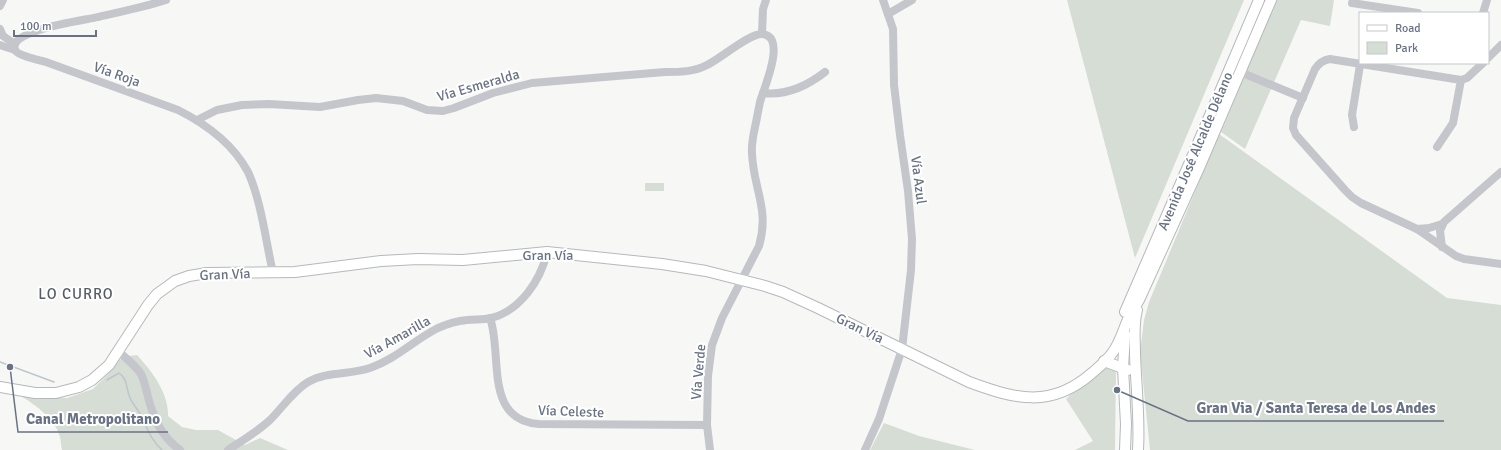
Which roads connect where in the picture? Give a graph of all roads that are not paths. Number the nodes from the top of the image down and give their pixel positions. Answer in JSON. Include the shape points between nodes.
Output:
{"nodes":[{"id":1,"x":3,"y":0,"type":"edge"},
{"id":2,"x":166,"y":0,"type":"edge"},
{"id":3,"x":766,"y":0,"type":"edge"},
{"id":4,"x":883,"y":0,"type":"edge"},
{"id":5,"x":912,"y":0,"type":"edge"},
{"id":6,"x":1259,"y":0,"type":"edge"},
{"id":7,"x":1271,"y":0,"type":"edge"},
{"id":8,"x":1488,"y":0,"type":"edge"},
{"id":9,"x":1352,"y":3,"type":"dead end"},
{"id":10,"x":0,"y":6,"type":"edge"},
{"id":11,"x":1411,"y":12,"type":"edge"},
{"id":12,"x":1483,"y":12,"type":"edge"},
{"id":13,"x":888,"y":14,"type":"junction"},
{"id":14,"x":0,"y":29,"type":"edge"},
{"id":15,"x":762,"y":34,"type":"junction"},
{"id":16,"x":0,"y":45,"type":"edge"},
{"id":17,"x":1501,"y":45,"type":"edge"},
{"id":18,"x":15,"y":47,"type":"junction"},
{"id":19,"x":1489,"y":57,"type":"edge"},
{"id":20,"x":1359,"y":64,"type":"edge"},
{"id":21,"x":1360,"y":64,"type":"joint"},
{"id":22,"x":1481,"y":64,"type":"edge"},
{"id":23,"x":825,"y":72,"type":"dead end"},
{"id":24,"x":1240,"y":72,"type":"junction"},
{"id":25,"x":1461,"y":80,"type":"junction"},
{"id":26,"x":763,"y":93,"type":"junction"},
{"id":27,"x":1303,"y":98,"type":"junction"},
{"id":28,"x":197,"y":120,"type":"junction"},
{"id":29,"x":1354,"y":128,"type":"dead end"},
{"id":30,"x":1437,"y":147,"type":"dead end"},
{"id":31,"x":1501,"y":172,"type":"edge"},
{"id":32,"x":1442,"y":224,"type":"junction"},
{"id":33,"x":1417,"y":229,"type":"junction"},
{"id":34,"x":1442,"y":247,"type":"junction"},
{"id":35,"x":547,"y":252,"type":"junction"},
{"id":36,"x":1501,"y":264,"type":"edge"},
{"id":37,"x":273,"y":273,"type":"junction"},
{"id":38,"x":743,"y":280,"type":"junction"},
{"id":39,"x":1135,"y":301,"type":"junction"},
{"id":40,"x":490,"y":318,"type":"junction"},
{"id":41,"x":1125,"y":328,"type":"junction"},
{"id":42,"x":902,"y":349,"type":"junction"},
{"id":43,"x":119,"y":352,"type":"junction"},
{"id":44,"x":1106,"y":359,"type":"junction"},
{"id":45,"x":1123,"y":368,"type":"junction"},
{"id":46,"x":1136,"y":379,"type":"junction"},
{"id":47,"x":0,"y":387,"type":"edge"},
{"id":48,"x":1124,"y":399,"type":"junction"},
{"id":49,"x":707,"y":426,"type":"junction"},
{"id":50,"x":1139,"y":448,"type":"edge"},
{"id":51,"x":180,"y":450,"type":"edge"},
{"id":52,"x":228,"y":450,"type":"edge"},
{"id":53,"x":710,"y":450,"type":"edge"},
{"id":54,"x":866,"y":450,"type":"edge"},
{"id":55,"x":1125,"y":450,"type":"edge"},
{"id":56,"x":1129,"y":450,"type":"edge"}],
"edges":[{"from":1,"to":10,"type":"street"},
{"from":2,"to":18,"type":"street","via":[[48,27],[18,41]]},
{"from":3,"to":15,"type":"street"},
{"from":4,"to":13,"type":"street","name":"Vía Azul"},
{"from":5,"to":13,"type":"street"},
{"from":6,"to":39,"type":"main road","name":"Avenida José Alcalde Délano"},
{"from":7,"to":24,"type":"main road","name":"Avenida José Alcalde Délano"},
{"from":8,"to":12,"type":"street"},
{"from":9,"to":11,"type":"street"},
{"from":13,"to":42,"type":"street","name":"Vía Azul","via":[[893,29],[896,105],[912,239],[911,281]]},
{"from":14,"to":18,"type":"street","via":[[3,36]]},
{"from":15,"to":26,"type":"street","via":[[773,42],[774,54]]},
{"from":15,"to":28,"type":"street","name":"Vía Esmeralda","via":[[752,36],[707,66],[686,72],[532,83],[442,111],[427,110],[403,101],[376,98],[320,107],[238,105],[217,110]]},
{"from":16,"to":18,"type":"street"},
{"from":17,"to":19,"type":"street"},
{"from":18,"to":28,"type":"street","name":"Vía Roja","via":[[17,53],[24,56],[169,106]]},
{"from":20,"to":27,"type":"street","via":[[1330,59],[1321,62],[1315,69]]},
{"from":21,"to":25,"type":"street"},
{"from":21,"to":29,"type":"street","via":[[1352,115]]},
{"from":22,"to":25,"type":"street"},
{"from":23,"to":26,"type":"street","via":[[812,83],[793,90],[778,94]]},
{"from":24,"to":27,"type":"street"},
{"from":24,"to":39,"type":"main road","name":"Avenida José Alcalde Délano","via":[[1199,168]]},
{"from":25,"to":30,"type":"street","via":[[1453,123]]},
{"from":26,"to":38,"type":"street","via":[[751,152],[764,224],[759,246]]},
{"from":27,"to":33,"type":"street","via":[[1292,124],[1301,141],[1352,197]]},
{"from":28,"to":37,"type":"street","name":"Vía Roja","via":[[231,149],[248,172],[256,193]]},
{"from":31,"to":32,"type":"street"},
{"from":32,"to":33,"type":"street"},
{"from":32,"to":34,"type":"street"},
{"from":33,"to":34,"type":"street"},
{"from":34,"to":36,"type":"street","via":[[1464,259]]},
{"from":35,"to":37,"type":"main road","name":"Gran Vía","via":[[463,260],[393,260]]},
{"from":35,"to":38,"type":"main road","name":"Gran Vía","via":[[656,263]]},
{"from":35,"to":40,"type":"street","name":"Vía Amarilla","via":[[541,274],[530,291],[506,312]]},
{"from":37,"to":43,"type":"main road","name":"Gran Vía","via":[[201,274],[175,281],[152,300]]},
{"from":38,"to":42,"type":"main road","name":"Gran Vía","via":[[783,292]]},
{"from":38,"to":49,"type":"street","name":"Vía Verde","via":[[722,318],[712,345]]},
{"from":39,"to":41,"type":"main road"},
{"from":39,"to":44,"type":"main road","name":"Gran Vía","via":[[1119,325]]},
{"from":39,"to":46,"type":"main road"},
{"from":40,"to":49,"type":"street","name":"Vía Celeste","via":[[501,396],[510,410],[523,420],[534,424]]},
{"from":40,"to":52,"type":"street","name":"Vía Amarilla","via":[[452,323],[380,364],[310,381],[298,389],[262,427]]},
{"from":41,"to":44,"type":"main road","name":"Gran Vía","via":[[1113,353]]},
{"from":41,"to":45,"type":"main road"},
{"from":42,"to":44,"type":"main road","name":"Gran Vía","via":[[969,382],[995,391],[1030,398],[1051,396],[1069,390],[1082,382]]},
{"from":42,"to":54,"type":"street"},
{"from":43,"to":47,"type":"main road","name":"Gran Vía","via":[[99,375],[71,390],[46,393]]},
{"from":43,"to":51,"type":"street","via":[[140,373],[159,427]]},
{"from":44,"to":45,"type":"main road"},
{"from":45,"to":46,"type":"main road","via":[[1131,372]]},
{"from":45,"to":48,"type":"main road"},
{"from":46,"to":50,"type":"main road"},
{"from":48,"to":55,"type":"main road"},
{"from":48,"to":56,"type":"main road","via":[[1130,422]]},
{"from":49,"to":53,"type":"street"}]}
